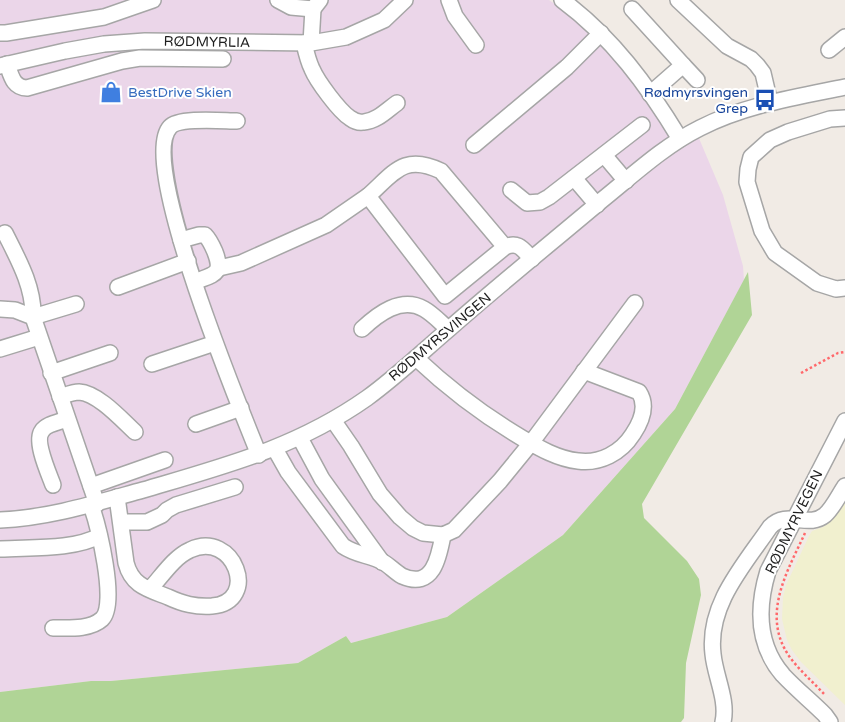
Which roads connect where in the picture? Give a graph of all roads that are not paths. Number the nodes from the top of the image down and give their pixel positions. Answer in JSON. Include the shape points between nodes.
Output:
{"nodes":[{"id":1,"x":154,"y":0,"type":"edge"},
{"id":2,"x":278,"y":0,"type":"edge"},
{"id":3,"x":405,"y":0,"type":"edge"},
{"id":4,"x":449,"y":0,"type":"edge"},
{"id":5,"x":562,"y":0,"type":"edge"},
{"id":6,"x":678,"y":0,"type":"edge"},
{"id":7,"x":317,"y":5,"type":"edge"},
{"id":8,"x":632,"y":9,"type":"dead end"},
{"id":9,"x":57,"y":25,"type":"junction"},
{"id":10,"x":0,"y":33,"type":"edge"},
{"id":11,"x":601,"y":33,"type":"junction"},
{"id":12,"x":845,"y":37,"type":"edge"},
{"id":13,"x":176,"y":41,"type":"junction"},
{"id":14,"x":308,"y":43,"type":"junction"},
{"id":15,"x":476,"y":45,"type":"dead end"},
{"id":16,"x":65,"y":50,"type":"junction"},
{"id":17,"x":829,"y":50,"type":"dead end"},
{"id":18,"x":177,"y":59,"type":"junction"},
{"id":19,"x":223,"y":59,"type":"dead end"},
{"id":20,"x":3,"y":65,"type":"edge"},
{"id":21,"x":682,"y":65,"type":"junction"},
{"id":22,"x":697,"y":80,"type":"dead end"},
{"id":23,"x":845,"y":87,"type":"edge"},
{"id":24,"x":650,"y":94,"type":"junction"},
{"id":25,"x":397,"y":103,"type":"dead end"},
{"id":26,"x":770,"y":103,"type":"junction"},
{"id":27,"x":845,"y":118,"type":"edge"},
{"id":28,"x":237,"y":121,"type":"dead end"},
{"id":29,"x":642,"y":125,"type":"dead end"},
{"id":30,"x":680,"y":139,"type":"junction"},
{"id":31,"x":474,"y":145,"type":"dead end"},
{"id":32,"x":604,"y":155,"type":"junction"},
{"id":33,"x":574,"y":178,"type":"junction"},
{"id":34,"x":626,"y":181,"type":"junction"},
{"id":35,"x":511,"y":190,"type":"dead end"},
{"id":36,"x":368,"y":196,"type":"junction"},
{"id":37,"x":597,"y":205,"type":"junction"},
{"id":38,"x":5,"y":234,"type":"dead end"},
{"id":39,"x":181,"y":240,"type":"junction"},
{"id":40,"x":504,"y":247,"type":"junction"},
{"id":41,"x":532,"y":259,"type":"junction"},
{"id":42,"x":188,"y":262,"type":"junction"},
{"id":43,"x":219,"y":268,"type":"junction"},
{"id":44,"x":195,"y":282,"type":"junction"},
{"id":45,"x":118,"y":287,"type":"dead end"},
{"id":46,"x":845,"y":288,"type":"edge"},
{"id":47,"x":635,"y":303,"type":"dead end"},
{"id":48,"x":76,"y":304,"type":"dead end"},
{"id":49,"x":0,"y":309,"type":"edge"},
{"id":50,"x":33,"y":317,"type":"junction"},
{"id":51,"x":448,"y":329,"type":"junction"},
{"id":52,"x":362,"y":330,"type":"dead end"},
{"id":53,"x":39,"y":336,"type":"junction"},
{"id":54,"x":215,"y":343,"type":"junction"},
{"id":55,"x":0,"y":350,"type":"edge"},
{"id":56,"x":110,"y":353,"type":"dead end"},
{"id":57,"x":416,"y":358,"type":"junction"},
{"id":58,"x":152,"y":364,"type":"dead end"},
{"id":59,"x":584,"y":371,"type":"junction"},
{"id":60,"x":52,"y":373,"type":"junction"},
{"id":61,"x":60,"y":397,"type":"junction"},
{"id":62,"x":241,"y":408,"type":"junction"},
{"id":63,"x":67,"y":419,"type":"junction"},
{"id":64,"x":333,"y":420,"type":"junction"},
{"id":65,"x":845,"y":421,"type":"edge"},
{"id":66,"x":196,"y":424,"type":"dead end"},
{"id":67,"x":135,"y":432,"type":"dead end"},
{"id":68,"x":300,"y":438,"type":"junction"},
{"id":69,"x":531,"y":443,"type":"junction"},
{"id":70,"x":275,"y":449,"type":"junction"},
{"id":71,"x":259,"y":455,"type":"junction"},
{"id":72,"x":165,"y":460,"type":"dead end"},
{"id":73,"x":53,"y":485,"type":"dead end"},
{"id":74,"x":91,"y":486,"type":"junction"},
{"id":75,"x":845,"y":486,"type":"edge"},
{"id":76,"x":235,"y":487,"type":"dead end"},
{"id":77,"x":328,"y":487,"type":"junction"},
{"id":78,"x":118,"y":497,"type":"junction"},
{"id":79,"x":310,"y":502,"type":"junction"},
{"id":80,"x":94,"y":504,"type":"junction"},
{"id":81,"x":795,"y":519,"type":"junction"},
{"id":82,"x":0,"y":520,"type":"edge"},
{"id":83,"x":121,"y":522,"type":"junction"},
{"id":84,"x":443,"y":535,"type":"junction"},
{"id":85,"x":99,"y":536,"type":"junction"},
{"id":86,"x":0,"y":549,"type":"edge"},
{"id":87,"x":382,"y":562,"type":"junction"},
{"id":88,"x":150,"y":589,"type":"junction"},
{"id":89,"x":53,"y":628,"type":"dead end"},
{"id":90,"x":723,"y":722,"type":"edge"},
{"id":91,"x":830,"y":722,"type":"edge"}],
"edges":[{"from":1,"to":9,"type":"street","via":[[104,17]]},
{"from":2,"to":7,"type":"street","via":[[291,6]]},
{"from":3,"to":14,"type":"street","name":"RØDMYRLIA","via":[[384,20],[346,37]]},
{"from":4,"to":15,"type":"street","via":[[455,16]]},
{"from":5,"to":11,"type":"street"},
{"from":6,"to":26,"type":"street","via":[[727,46],[757,65],[763,73]]},
{"from":7,"to":14,"type":"street"},
{"from":8,"to":21,"type":"street"},
{"from":9,"to":10,"type":"street"},
{"from":9,"to":16,"type":"street"},
{"from":11,"to":24,"type":"street","via":[[625,58]]},
{"from":11,"to":31,"type":"street","via":[[567,67]]},
{"from":12,"to":17,"type":"street"},
{"from":13,"to":14,"type":"street","name":"RØDMYRLIA"},
{"from":13,"to":16,"type":"street","name":"RØDMYRLIA","via":[[104,44]]},
{"from":13,"to":18,"type":"street"},
{"from":14,"to":25,"type":"street","via":[[307,56],[313,71],[350,119],[358,122],[375,119]]},
{"from":16,"to":20,"type":"street","name":"RØDMYRLIA"},
{"from":18,"to":19,"type":"street"},
{"from":18,"to":20,"type":"street","via":[[122,61],[27,88],[17,86]]},
{"from":21,"to":22,"type":"street"},
{"from":21,"to":24,"type":"street"},
{"from":23,"to":26,"type":"street","name":"RØDMYRSVINGEN"},
{"from":24,"to":30,"type":"street"},
{"from":26,"to":30,"type":"street","name":"RØDMYRSVINGEN","via":[[721,118]]},
{"from":27,"to":46,"type":"street","via":[[830,119],[770,140],[751,157],[747,182],[762,232],[775,253],[817,283],[836,289]]},
{"from":28,"to":39,"type":"street","via":[[184,122],[174,124],[166,133],[167,181]]},
{"from":29,"to":32,"type":"street"},
{"from":30,"to":34,"type":"street","name":"RØDMYRSVINGEN"},
{"from":32,"to":33,"type":"street"},
{"from":32,"to":34,"type":"street"},
{"from":33,"to":35,"type":"street","via":[[549,197],[533,204]]},
{"from":33,"to":37,"type":"street"},
{"from":34,"to":37,"type":"street","name":"RØDMYRSVINGEN"},
{"from":36,"to":40,"type":"street","via":[[404,165],[431,166],[441,171]]},
{"from":36,"to":40,"type":"street","via":[[446,296]]},
{"from":36,"to":43,"type":"street","via":[[326,225],[241,264]]},
{"from":37,"to":41,"type":"street","name":"RØDMYRSVINGEN"},
{"from":38,"to":50,"type":"street","via":[[27,281]]},
{"from":39,"to":42,"type":"street"},
{"from":39,"to":43,"type":"street","via":[[205,235],[210,240]]},
{"from":40,"to":41,"type":"street","via":[[519,246]]},
{"from":41,"to":51,"type":"street","name":"RØDMYRSVINGEN"},
{"from":42,"to":44,"type":"street"},
{"from":42,"to":45,"type":"street"},
{"from":43,"to":44,"type":"street"},
{"from":44,"to":54,"type":"street"},
{"from":47,"to":59,"type":"street"},
{"from":48,"to":50,"type":"street"},
{"from":49,"to":50,"type":"street","via":[[15,310]]},
{"from":50,"to":53,"type":"street"},
{"from":51,"to":52,"type":"street","via":[[425,309],[401,305],[376,316]]},
{"from":51,"to":57,"type":"street","name":"RØDMYRSVINGEN"},
{"from":53,"to":55,"type":"street"},
{"from":53,"to":60,"type":"street"},
{"from":54,"to":58,"type":"street"},
{"from":54,"to":62,"type":"street"},
{"from":56,"to":60,"type":"street"},
{"from":57,"to":64,"type":"street","name":"RØDMYRSVINGEN","via":[[370,396]]},
{"from":57,"to":69,"type":"street","via":[[471,405]]},
{"from":59,"to":69,"type":"street"},
{"from":59,"to":69,"type":"street","via":[[639,392],[644,407],[632,436],[614,454],[590,462],[565,458]]},
{"from":60,"to":61,"type":"street"},
{"from":61,"to":63,"type":"street"},
{"from":61,"to":67,"type":"street","via":[[75,392],[89,395],[102,402]]},
{"from":62,"to":66,"type":"street"},
{"from":62,"to":71,"type":"street"},
{"from":63,"to":73,"type":"street","via":[[46,427],[39,437]]},
{"from":63,"to":74,"type":"street"},
{"from":64,"to":68,"type":"street","name":"RØDMYRSVINGEN"},
{"from":64,"to":84,"type":"street","via":[[380,494],[400,517],[423,533]]},
{"from":65,"to":81,"type":"street","name":"RØDMYRVEGEN"},
{"from":68,"to":70,"type":"street","name":"RØDMYRSVINGEN"},
{"from":68,"to":77,"type":"street"},
{"from":69,"to":84,"type":"street","via":[[454,530]]},
{"from":70,"to":71,"type":"street","name":"RØDMYRSVINGEN"},
{"from":70,"to":79,"type":"street"},
{"from":71,"to":78,"type":"street","name":"RØDMYRSVINGEN"},
{"from":72,"to":74,"type":"street"},
{"from":74,"to":80,"type":"street"},
{"from":75,"to":81,"type":"street","via":[[827,514],[820,519]]},
{"from":76,"to":83,"type":"street","via":[[176,505],[147,522]]},
{"from":77,"to":79,"type":"street"},
{"from":77,"to":87,"type":"street"},
{"from":78,"to":80,"type":"street","name":"RØDMYRSVINGEN"},
{"from":78,"to":83,"type":"street"},
{"from":79,"to":87,"type":"street","via":[[343,546],[351,552]]},
{"from":80,"to":82,"type":"street","name":"RØDMYRSVINGEN","via":[[62,512]]},
{"from":80,"to":85,"type":"street"},
{"from":81,"to":90,"type":"street","via":[[775,521],[719,607],[713,651],[724,706]]},
{"from":81,"to":91,"type":"street","name":"RØDMYRVEGEN","via":[[766,580],[760,621],[763,637],[778,668]]},
{"from":83,"to":88,"type":"street","via":[[128,572],[139,584]]},
{"from":84,"to":87,"type":"street","via":[[438,560],[422,578],[400,575]]},
{"from":85,"to":86,"type":"street","via":[[73,545]]},
{"from":85,"to":89,"type":"street","via":[[109,597],[106,614],[88,626]]},
{"from":88,"to":88,"type":"street","via":[[190,606],[217,606],[233,598],[239,579],[231,557],[218,548],[202,546],[180,556]]}]}
